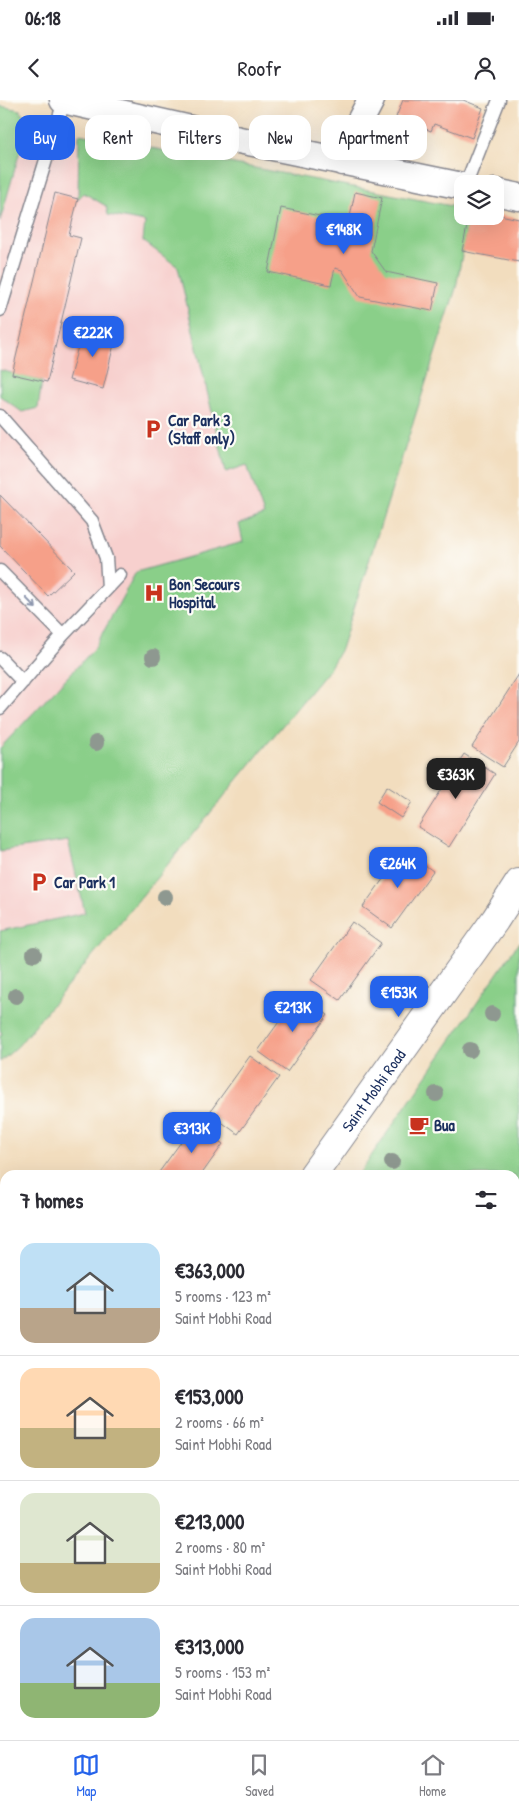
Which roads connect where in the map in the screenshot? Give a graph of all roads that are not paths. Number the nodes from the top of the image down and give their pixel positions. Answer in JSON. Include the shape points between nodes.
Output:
{"nodes":[{"id":1,"x":371,"y":100,"type":"edge"},
{"id":2,"x":499,"y":100,"type":"edge"},
{"id":3,"x":63,"y":101,"type":"edge"},
{"id":4,"x":342,"y":162,"type":"junction"},
{"id":5,"x":470,"y":175,"type":"edge"},
{"id":6,"x":454,"y":184,"type":"edge"},
{"id":7,"x":504,"y":194,"type":"edge"},
{"id":8,"x":519,"y":197,"type":"edge"},
{"id":9,"x":0,"y":310,"type":"edge"},
{"id":10,"x":0,"y":416,"type":"edge"},
{"id":11,"x":0,"y":571,"type":"edge"},
{"id":12,"x":120,"y":575,"type":"dead end"},
{"id":13,"x":108,"y":587,"type":"junction"},
{"id":14,"x":63,"y":635,"type":"junction"},
{"id":15,"x":0,"y":658,"type":"edge"},
{"id":16,"x":23,"y":682,"type":"junction"},
{"id":17,"x":0,"y":708,"type":"edge"},
{"id":18,"x":519,"y":883,"type":"edge"},
{"id":19,"x":316,"y":1170,"type":"edge"}],
"edges":[{"from":1,"to":4,"type":"street"},
{"from":2,"to":5,"type":"lane"},
{"from":3,"to":4,"type":"street"},
{"from":3,"to":9,"type":"lane"},
{"from":4,"to":6,"type":"street"},
{"from":7,"to":8,"type":"street"},
{"from":10,"to":13,"type":"lane","via":[[92,521],[106,558]]},
{"from":11,"to":14,"type":"lane","one_way":true},
{"from":12,"to":13,"type":"lane"},
{"from":13,"to":14,"type":"lane"},
{"from":14,"to":16,"type":"lane"},
{"from":15,"to":16,"type":"lane"},
{"from":16,"to":17,"type":"lane"},
{"from":18,"to":19,"type":"main road","name":"Saint Mobhi Road"}]}
